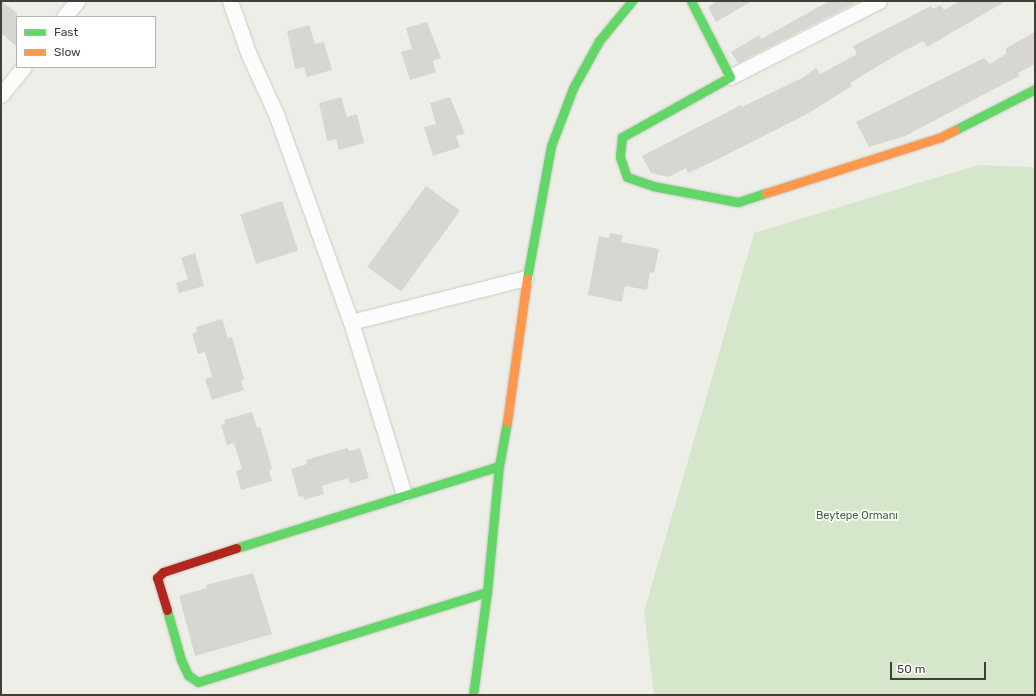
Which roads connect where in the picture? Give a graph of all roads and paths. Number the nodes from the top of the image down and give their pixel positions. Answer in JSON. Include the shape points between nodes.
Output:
{"nodes":[{"id":1,"x":77,"y":1,"type":"edge"},
{"id":2,"x":230,"y":1,"type":"edge"},
{"id":3,"x":632,"y":1,"type":"edge"},
{"id":4,"x":691,"y":1,"type":"edge"},
{"id":5,"x":879,"y":1,"type":"edge"},
{"id":6,"x":65,"y":16,"type":"edge"},
{"id":7,"x":23,"y":68,"type":"edge"},
{"id":8,"x":730,"y":77,"type":"junction"},
{"id":9,"x":1035,"y":89,"type":"edge"},
{"id":10,"x":1,"y":95,"type":"edge"},
{"id":11,"x":526,"y":278,"type":"junction"},
{"id":12,"x":350,"y":322,"type":"junction"},
{"id":13,"x":499,"y":466,"type":"junction"},
{"id":14,"x":404,"y":494,"type":"junction"},
{"id":15,"x":487,"y":592,"type":"junction"},
{"id":16,"x":473,"y":695,"type":"edge"}],
"edges":[{"from":1,"to":6,"type":"street"},
{"from":2,"to":12,"type":"street","via":[[247,49],[276,114]]},
{"from":3,"to":11,"type":"street","via":[[599,41],[573,88],[551,146]]},
{"from":4,"to":8,"type":"street"},
{"from":5,"to":8,"type":"street"},
{"from":7,"to":10,"type":"street"},
{"from":8,"to":9,"type":"street","via":[[622,137],[620,157],[627,177],[653,186],[738,202],[941,137]]},
{"from":11,"to":12,"type":"street"},
{"from":11,"to":13,"type":"street","via":[[512,393]]},
{"from":12,"to":14,"type":"street"},
{"from":13,"to":14,"type":"street"},
{"from":13,"to":15,"type":"street"},
{"from":14,"to":15,"type":"street","via":[[163,572],[157,578],[188,675],[198,682]]},
{"from":15,"to":16,"type":"street"}]}
